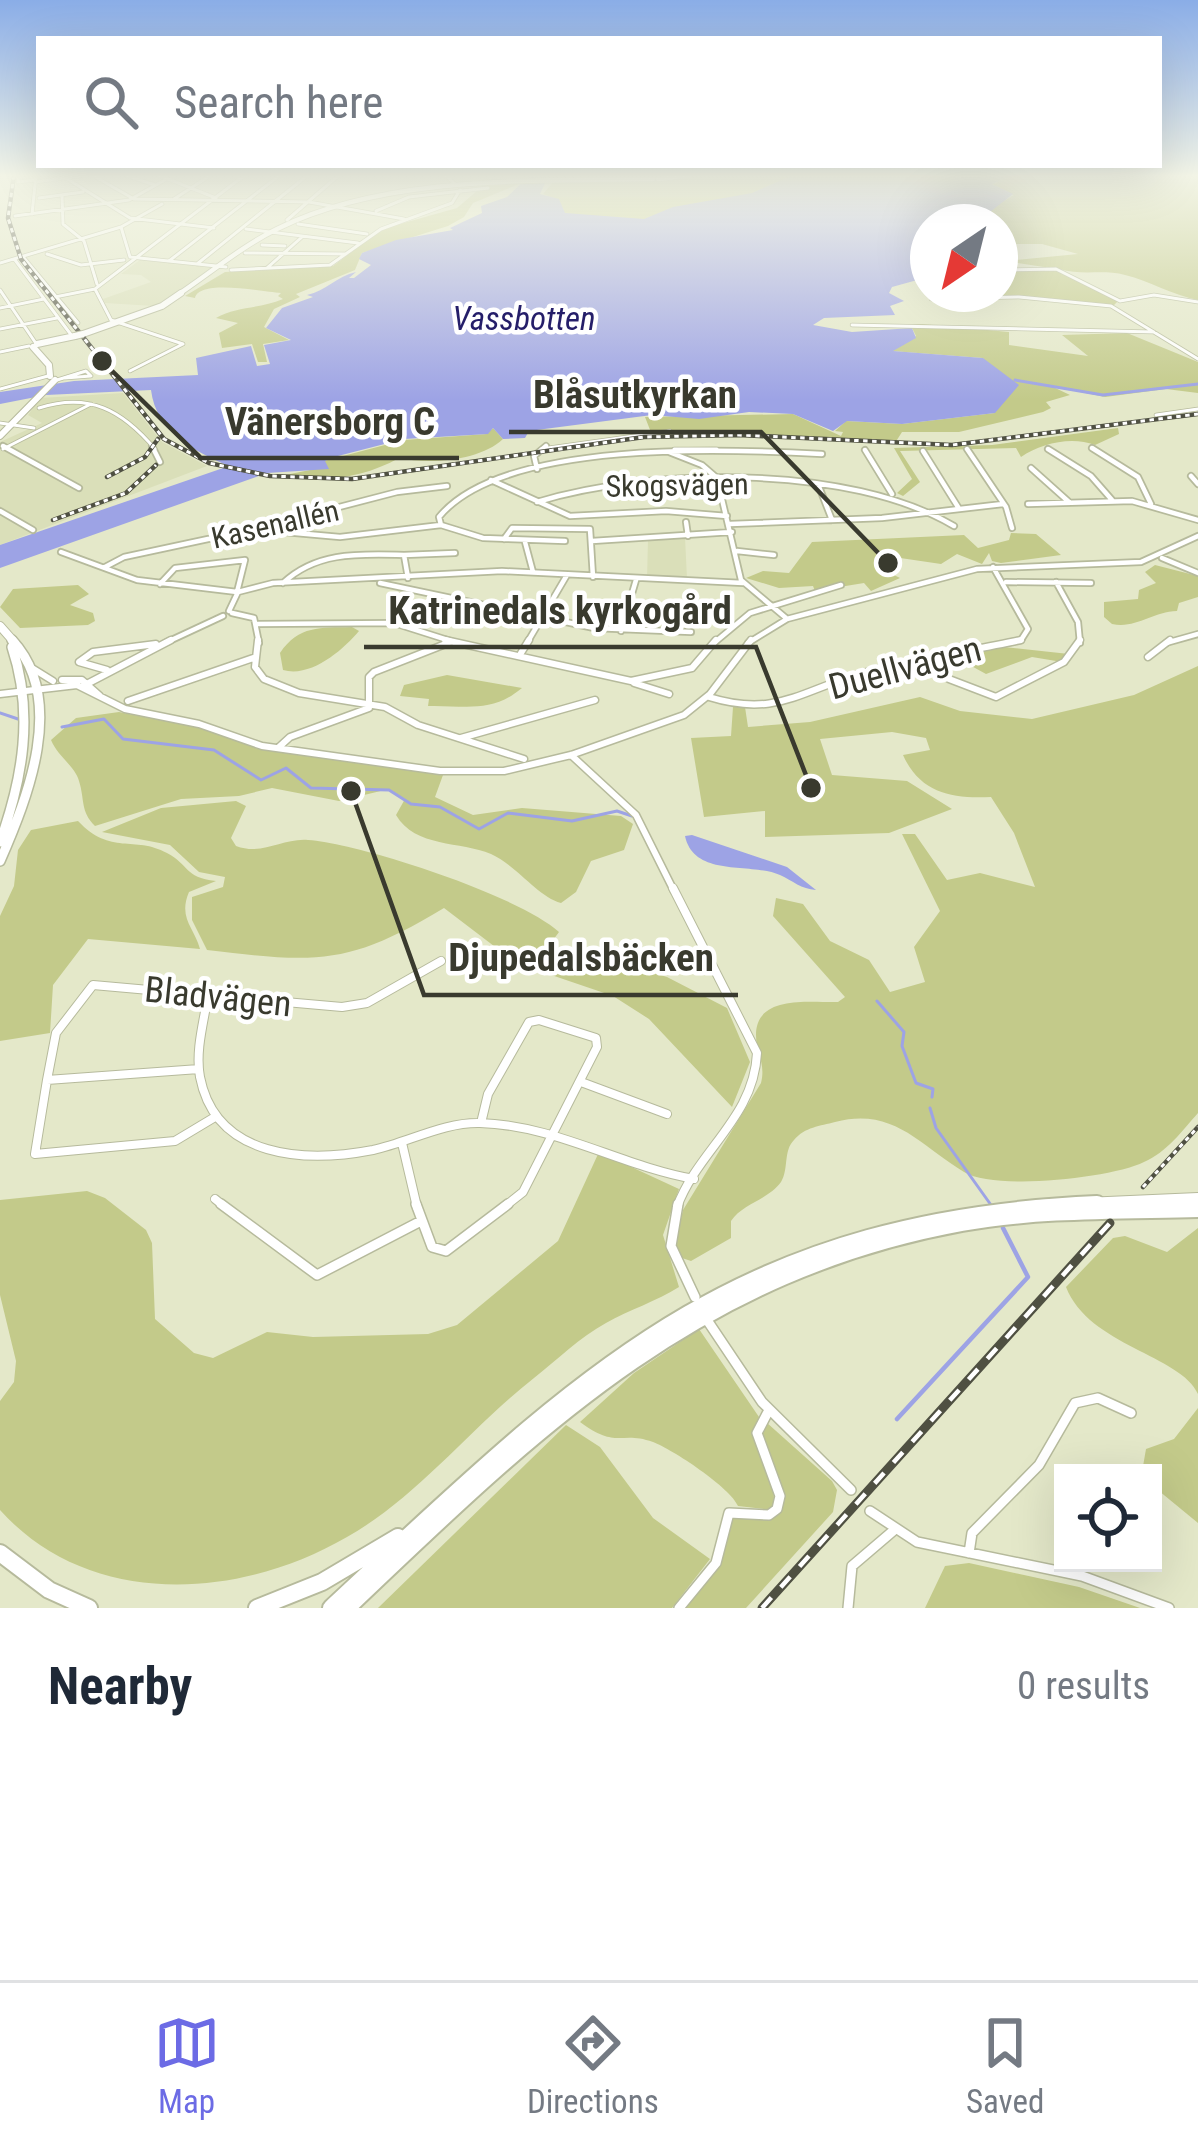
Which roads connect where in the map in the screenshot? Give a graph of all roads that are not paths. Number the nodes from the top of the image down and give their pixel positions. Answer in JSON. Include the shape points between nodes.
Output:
{"nodes":[{"id":1,"x":53,"y":250,"type":"edge"},
{"id":2,"x":86,"y":250,"type":"edge"},
{"id":3,"x":127,"y":250,"type":"edge"},
{"id":4,"x":146,"y":250,"type":"edge"},
{"id":5,"x":184,"y":250,"type":"edge"},
{"id":6,"x":214,"y":250,"type":"edge"},
{"id":7,"x":249,"y":250,"type":"edge"},
{"id":8,"x":284,"y":250,"type":"edge"},
{"id":9,"x":350,"y":250,"type":"edge"},
{"id":10,"x":301,"y":252,"type":"junction"},
{"id":11,"x":44,"y":253,"type":"junction"},
{"id":12,"x":245,"y":253,"type":"junction"},
{"id":13,"x":280,"y":253,"type":"junction"},
{"id":14,"x":346,"y":254,"type":"junction"},
{"id":15,"x":24,"y":258,"type":"junction"},
{"id":16,"x":136,"y":258,"type":"junction"},
{"id":17,"x":15,"y":260,"type":"junction"},
{"id":18,"x":124,"y":260,"type":"dead end"},
{"id":19,"x":169,"y":261,"type":"junction"},
{"id":20,"x":0,"y":263,"type":"edge"},
{"id":21,"x":196,"y":264,"type":"junction"},
{"id":22,"x":90,"y":265,"type":"junction"},
{"id":23,"x":307,"y":268,"type":"junction"},
{"id":24,"x":228,"y":269,"type":"junction"},
{"id":25,"x":1018,"y":269,"type":"edge"},
{"id":26,"x":266,"y":270,"type":"junction"},
{"id":27,"x":101,"y":284,"type":"junction"},
{"id":28,"x":95,"y":289,"type":"junction"},
{"id":29,"x":0,"y":290,"type":"edge"},
{"id":30,"x":56,"y":297,"type":"junction"},
{"id":31,"x":1018,"y":297,"type":"edge"},
{"id":32,"x":44,"y":299,"type":"junction"},
{"id":33,"x":1120,"y":301,"type":"junction"},
{"id":34,"x":1198,"y":302,"type":"edge"},
{"id":35,"x":10,"y":306,"type":"junction"},
{"id":36,"x":1114,"y":307,"type":"junction"},
{"id":37,"x":0,"y":308,"type":"edge"},
{"id":38,"x":57,"y":317,"type":"junction"},
{"id":39,"x":78,"y":322,"type":"dead end"},
{"id":40,"x":120,"y":324,"type":"junction"},
{"id":41,"x":23,"y":325,"type":"junction"},
{"id":42,"x":852,"y":325,"type":"dead end"},
{"id":43,"x":0,"y":329,"type":"edge"},
{"id":44,"x":1154,"y":332,"type":"junction"},
{"id":45,"x":77,"y":335,"type":"junction"},
{"id":46,"x":1,"y":340,"type":"edge"},
{"id":47,"x":33,"y":345,"type":"junction"},
{"id":48,"x":3,"y":351,"type":"edge"},
{"id":49,"x":1198,"y":359,"type":"edge"},
{"id":50,"x":130,"y":370,"type":"dead end"},
{"id":51,"x":53,"y":379,"type":"junction"},
{"id":52,"x":0,"y":389,"type":"edge"},
{"id":53,"x":91,"y":404,"type":"junction"},
{"id":54,"x":39,"y":408,"type":"dead end"},
{"id":55,"x":1198,"y":410,"type":"edge"},
{"id":56,"x":1156,"y":415,"type":"dead end"},
{"id":57,"x":4,"y":427,"type":"edge"},
{"id":58,"x":32,"y":429,"type":"junction"},
{"id":59,"x":670,"y":431,"type":"dead end"},
{"id":60,"x":1093,"y":448,"type":"dead end"},
{"id":61,"x":967,"y":449,"type":"dead end"},
{"id":62,"x":1048,"y":449,"type":"dead end"},
{"id":63,"x":865,"y":450,"type":"dead end"},
{"id":64,"x":923,"y":451,"type":"dead end"},
{"id":65,"x":665,"y":452,"type":"junction"},
{"id":66,"x":822,"y":454,"type":"dead end"},
{"id":67,"x":160,"y":462,"type":"dead end"},
{"id":68,"x":1030,"y":468,"type":"dead end"},
{"id":69,"x":536,"y":469,"type":"junction"},
{"id":70,"x":1191,"y":476,"type":"dead end"},
{"id":71,"x":491,"y":480,"type":"junction"},
{"id":72,"x":719,"y":483,"type":"junction"},
{"id":73,"x":818,"y":484,"type":"junction"},
{"id":74,"x":1198,"y":484,"type":"edge"},
{"id":75,"x":447,"y":486,"type":"dead end"},
{"id":76,"x":79,"y":488,"type":"dead end"},
{"id":77,"x":892,"y":494,"type":"junction"},
{"id":78,"x":1112,"y":500,"type":"junction"},
{"id":79,"x":537,"y":502,"type":"junction"},
{"id":80,"x":1069,"y":502,"type":"junction"},
{"id":81,"x":1003,"y":504,"type":"junction"},
{"id":82,"x":1028,"y":504,"type":"dead end"},
{"id":83,"x":1151,"y":504,"type":"junction"},
{"id":84,"x":958,"y":507,"type":"junction"},
{"id":85,"x":933,"y":508,"type":"junction"},
{"id":86,"x":1198,"y":510,"type":"edge"},
{"id":87,"x":0,"y":511,"type":"edge"},
{"id":88,"x":1184,"y":514,"type":"junction"},
{"id":89,"x":832,"y":520,"type":"junction"},
{"id":90,"x":1198,"y":520,"type":"edge"},
{"id":91,"x":686,"y":522,"type":"dead end"},
{"id":92,"x":730,"y":524,"type":"junction"},
{"id":93,"x":441,"y":525,"type":"junction"},
{"id":94,"x":954,"y":526,"type":"dead end"},
{"id":95,"x":1012,"y":528,"type":"dead end"},
{"id":96,"x":33,"y":530,"type":"dead end"},
{"id":97,"x":258,"y":534,"type":"junction"},
{"id":98,"x":688,"y":536,"type":"junction"},
{"id":99,"x":1198,"y":536,"type":"edge"},
{"id":100,"x":504,"y":539,"type":"junction"},
{"id":101,"x":565,"y":541,"type":"dead end"},
{"id":102,"x":525,"y":542,"type":"junction"},
{"id":103,"x":592,"y":542,"type":"junction"},
{"id":104,"x":737,"y":551,"type":"junction"},
{"id":105,"x":61,"y":552,"type":"dead end"},
{"id":106,"x":455,"y":553,"type":"dead end"},
{"id":107,"x":404,"y":555,"type":"junction"},
{"id":108,"x":774,"y":555,"type":"dead end"},
{"id":109,"x":1160,"y":557,"type":"junction"},
{"id":110,"x":105,"y":567,"type":"junction"},
{"id":111,"x":993,"y":567,"type":"junction"},
{"id":112,"x":533,"y":572,"type":"junction"},
{"id":113,"x":1198,"y":573,"type":"edge"},
{"id":114,"x":567,"y":575,"type":"junction"},
{"id":115,"x":593,"y":577,"type":"junction"},
{"id":116,"x":408,"y":578,"type":"junction"},
{"id":117,"x":636,"y":580,"type":"junction"},
{"id":118,"x":378,"y":581,"type":"junction"},
{"id":119,"x":1006,"y":582,"type":"junction"},
{"id":120,"x":1056,"y":582,"type":"junction"},
{"id":121,"x":284,"y":583,"type":"junction"},
{"id":122,"x":743,"y":583,"type":"junction"},
{"id":123,"x":1091,"y":583,"type":"dead end"},
{"id":124,"x":159,"y":584,"type":"junction"},
{"id":125,"x":841,"y":585,"type":"dead end"},
{"id":126,"x":237,"y":592,"type":"junction"},
{"id":127,"x":769,"y":604,"type":"junction"},
{"id":128,"x":228,"y":613,"type":"junction"},
{"id":129,"x":544,"y":618,"type":"junction"},
{"id":130,"x":787,"y":619,"type":"junction"},
{"id":131,"x":256,"y":624,"type":"junction"},
{"id":132,"x":621,"y":631,"type":"junction"},
{"id":133,"x":4,"y":632,"type":"edge"},
{"id":134,"x":691,"y":632,"type":"dead end"},
{"id":135,"x":1198,"y":634,"type":"edge"},
{"id":136,"x":451,"y":642,"type":"junction"},
{"id":137,"x":157,"y":644,"type":"junction"},
{"id":138,"x":521,"y":653,"type":"junction"},
{"id":139,"x":256,"y":657,"type":"junction"},
{"id":140,"x":927,"y":657,"type":"junction"},
{"id":141,"x":1148,"y":657,"type":"dead end"},
{"id":142,"x":32,"y":668,"type":"junction"},
{"id":143,"x":105,"y":671,"type":"junction"},
{"id":144,"x":53,"y":681,"type":"junction"},
{"id":145,"x":631,"y":681,"type":"junction"},
{"id":146,"x":64,"y":684,"type":"junction"},
{"id":147,"x":85,"y":684,"type":"junction"},
{"id":148,"x":36,"y":686,"type":"junction"},
{"id":149,"x":22,"y":690,"type":"junction"},
{"id":150,"x":0,"y":694,"type":"edge"},
{"id":151,"x":669,"y":694,"type":"dead end"},
{"id":152,"x":707,"y":697,"type":"junction"},
{"id":153,"x":595,"y":700,"type":"dead end"},
{"id":154,"x":128,"y":701,"type":"dead end"},
{"id":155,"x":371,"y":704,"type":"junction"},
{"id":156,"x":38,"y":710,"type":"junction"},
{"id":157,"x":461,"y":738,"type":"junction"},
{"id":158,"x":278,"y":748,"type":"junction"},
{"id":159,"x":571,"y":755,"type":"junction"},
{"id":160,"x":524,"y":759,"type":"dead end"},
{"id":161,"x":22,"y":788,"type":"junction"},
{"id":162,"x":2,"y":791,"type":"edge"},
{"id":163,"x":0,"y":842,"type":"edge"},
{"id":164,"x":0,"y":861,"type":"edge"},
{"id":165,"x":441,"y":961,"type":"dead end"},
{"id":166,"x":208,"y":995,"type":"junction"},
{"id":167,"x":199,"y":1069,"type":"junction"},
{"id":168,"x":47,"y":1080,"type":"junction"},
{"id":169,"x":580,"y":1082,"type":"junction"},
{"id":170,"x":667,"y":1114,"type":"dead end"},
{"id":171,"x":214,"y":1117,"type":"junction"},
{"id":172,"x":481,"y":1123,"type":"junction"},
{"id":173,"x":556,"y":1134,"type":"junction"},
{"id":174,"x":403,"y":1143,"type":"junction"},
{"id":175,"x":694,"y":1179,"type":"junction"},
{"id":176,"x":215,"y":1199,"type":"dead end"},
{"id":177,"x":1198,"y":1204,"type":"edge"},
{"id":178,"x":421,"y":1221,"type":"junction"},
{"id":179,"x":695,"y":1297,"type":"dead end"},
{"id":180,"x":707,"y":1319,"type":"dead end"},
{"id":181,"x":769,"y":1410,"type":"junction"},
{"id":182,"x":1131,"y":1413,"type":"dead end"},
{"id":183,"x":851,"y":1490,"type":"dead end"},
{"id":184,"x":870,"y":1511,"type":"dead end"},
{"id":185,"x":421,"y":1522,"type":"junction"},
{"id":186,"x":893,"y":1531,"type":"junction"},
{"id":187,"x":0,"y":1553,"type":"edge"},
{"id":188,"x":969,"y":1553,"type":"junction"},
{"id":189,"x":89,"y":1608,"type":"edge"},
{"id":190,"x":257,"y":1608,"type":"edge"},
{"id":191,"x":331,"y":1608,"type":"edge"},
{"id":192,"x":347,"y":1608,"type":"edge"},
{"id":193,"x":679,"y":1608,"type":"edge"},
{"id":194,"x":848,"y":1608,"type":"edge"},
{"id":195,"x":1169,"y":1608,"type":"edge"}],
"edges":[{"from":1,"to":11,"type":"street"},
{"from":2,"to":22,"type":"street"},
{"from":3,"to":16,"type":"street"},
{"from":4,"to":16,"type":"street"},
{"from":5,"to":19,"type":"street"},
{"from":6,"to":21,"type":"street"},
{"from":7,"to":12,"type":"main road"},
{"from":8,"to":13,"type":"street"},
{"from":9,"to":14,"type":"street"},
{"from":10,"to":13,"type":"street"},
{"from":10,"to":14,"type":"street"},
{"from":10,"to":23,"type":"street"},
{"from":11,"to":15,"type":"street"},
{"from":11,"to":22,"type":"street"},
{"from":12,"to":13,"type":"street"},
{"from":12,"to":24,"type":"main road"},
{"from":13,"to":26,"type":"street"},
{"from":14,"to":23,"type":"street"},
{"from":15,"to":17,"type":"street"},
{"from":15,"to":30,"type":"street"},
{"from":16,"to":19,"type":"street"},
{"from":16,"to":27,"type":"street"},
{"from":17,"to":20,"type":"street"},
{"from":17,"to":32,"type":"street"},
{"from":18,"to":22,"type":"street"},
{"from":19,"to":21,"type":"street"},
{"from":21,"to":24,"type":"street"},
{"from":22,"to":27,"type":"street"},
{"from":23,"to":26,"type":"street"},
{"from":24,"to":26,"type":"street"},
{"from":24,"to":40,"type":"main road"},
{"from":25,"to":33,"type":"street","via":[[1054,268]]},
{"from":27,"to":28,"type":"street"},
{"from":28,"to":30,"type":"street"},
{"from":28,"to":40,"type":"street","via":[[108,318]]},
{"from":29,"to":35,"type":"street"},
{"from":30,"to":39,"type":"street"},
{"from":31,"to":36,"type":"street"},
{"from":32,"to":35,"type":"street"},
{"from":32,"to":38,"type":"street"},
{"from":33,"to":34,"type":"street"},
{"from":33,"to":36,"type":"street"},
{"from":35,"to":37,"type":"street"},
{"from":35,"to":41,"type":"street"},
{"from":36,"to":44,"type":"street"},
{"from":38,"to":41,"type":"street"},
{"from":38,"to":45,"type":"street"},
{"from":40,"to":45,"type":"main road"},
{"from":40,"to":50,"type":"street","via":[[183,344]]},
{"from":41,"to":43,"type":"street"},
{"from":41,"to":47,"type":"street"},
{"from":42,"to":44,"type":"street"},
{"from":44,"to":49,"type":"street"},
{"from":45,"to":47,"type":"main road"},
{"from":46,"to":48,"type":"street"},
{"from":47,"to":48,"type":"street"},
{"from":47,"to":51,"type":"main road"},
{"from":51,"to":51,"type":"street","via":[[88,371],[91,376]]},
{"from":51,"to":52,"type":"street"},
{"from":51,"to":57,"type":"main road"},
{"from":53,"to":54,"type":"street"},
{"from":53,"to":58,"type":"street"},
{"from":53,"to":67,"type":"street","via":[[130,417]]},
{"from":55,"to":56,"type":"street"},
{"from":57,"to":58,"type":"street"},
{"from":58,"to":76,"type":"street","via":[[1,449]]},
{"from":59,"to":69,"type":"street","via":[[543,446]]},
{"from":60,"to":83,"type":"street","via":[[1134,474]]},
{"from":61,"to":81,"type":"street"},
{"from":62,"to":78,"type":"street"},
{"from":63,"to":77,"type":"street"},
{"from":64,"to":84,"type":"street"},
{"from":65,"to":66,"type":"street"},
{"from":65,"to":69,"type":"street"},
{"from":65,"to":72,"type":"street","via":[[706,467]]},
{"from":68,"to":80,"type":"street"},
{"from":69,"to":71,"type":"street"},
{"from":70,"to":74,"type":"street"},
{"from":71,"to":79,"type":"street"},
{"from":71,"to":93,"type":"street","via":[[450,500]]},
{"from":72,"to":73,"type":"street","name":"Skogsvägen"},
{"from":72,"to":79,"type":"street","name":"Skogsvägen","via":[[577,487]]},
{"from":72,"to":92,"type":"street"},
{"from":73,"to":77,"type":"street","name":"Skogsvägen"},
{"from":73,"to":89,"type":"street"},
{"from":75,"to":97,"type":"street","name":"Kasenallén","via":[[393,492]]},
{"from":77,"to":85,"type":"street","name":"Skogsvägen"},
{"from":78,"to":80,"type":"street"},
{"from":78,"to":83,"type":"street"},
{"from":79,"to":92,"type":"street","via":[[570,517],[667,511]]},
{"from":80,"to":82,"type":"street"},
{"from":81,"to":84,"type":"street"},
{"from":81,"to":95,"type":"street"},
{"from":83,"to":88,"type":"street"},
{"from":84,"to":85,"type":"street"},
{"from":85,"to":89,"type":"street"},
{"from":85,"to":94,"type":"street","name":"Skogsvägen"},
{"from":86,"to":88,"type":"street"},
{"from":87,"to":96,"type":"street"},
{"from":88,"to":90,"type":"street"},
{"from":89,"to":92,"type":"street"},
{"from":91,"to":98,"type":"street"},
{"from":92,"to":98,"type":"street"},
{"from":92,"to":104,"type":"street"},
{"from":93,"to":97,"type":"street","via":[[340,537]]},
{"from":93,"to":100,"type":"street"},
{"from":97,"to":110,"type":"street","name":"Kasenallén","via":[[172,546]]},
{"from":98,"to":103,"type":"street"},
{"from":99,"to":109,"type":"street"},
{"from":100,"to":102,"type":"street"},
{"from":100,"to":103,"type":"street","via":[[512,528],[589,529]]},
{"from":101,"to":102,"type":"street"},
{"from":102,"to":112,"type":"street"},
{"from":103,"to":115,"type":"street"},
{"from":104,"to":108,"type":"street"},
{"from":104,"to":122,"type":"street"},
{"from":105,"to":110,"type":"street"},
{"from":106,"to":107,"type":"street"},
{"from":107,"to":116,"type":"street"},
{"from":107,"to":121,"type":"street","via":[[319,559]]},
{"from":109,"to":111,"type":"street"},
{"from":109,"to":113,"type":"street"},
{"from":110,"to":124,"type":"street"},
{"from":111,"to":119,"type":"street","name":"Duellvägen"},
{"from":111,"to":130,"type":"street"},
{"from":112,"to":114,"type":"street"},
{"from":112,"to":116,"type":"street"},
{"from":114,"to":115,"type":"street"},
{"from":114,"to":129,"type":"street"},
{"from":115,"to":117,"type":"street"},
{"from":116,"to":118,"type":"street"},
{"from":117,"to":122,"type":"street"},
{"from":117,"to":132,"type":"street"},
{"from":118,"to":121,"type":"street"},
{"from":118,"to":129,"type":"street"},
{"from":119,"to":120,"type":"street"},
{"from":119,"to":140,"type":"street","name":"Duellvägen","via":[[1025,638]]},
{"from":120,"to":123,"type":"street"},
{"from":120,"to":140,"type":"street","via":[[1082,636],[1069,660],[996,697],[950,679]]},
{"from":121,"to":126,"type":"street"},
{"from":122,"to":127,"type":"street"},
{"from":124,"to":126,"type":"street"},
{"from":124,"to":126,"type":"street","via":[[176,568],[245,560]]},
{"from":125,"to":127,"type":"street"},
{"from":126,"to":128,"type":"street"},
{"from":127,"to":130,"type":"street"},
{"from":127,"to":145,"type":"street","via":[[728,628],[692,668]]},
{"from":128,"to":131,"type":"street","via":[[248,614]]},
{"from":128,"to":137,"type":"street"},
{"from":129,"to":132,"type":"street"},
{"from":129,"to":138,"type":"street"},
{"from":130,"to":152,"type":"street","via":[[746,644]]},
{"from":131,"to":136,"type":"street","via":[[385,622]]},
{"from":131,"to":139,"type":"street"},
{"from":132,"to":134,"type":"street"},
{"from":133,"to":142,"type":"main road"},
{"from":133,"to":149,"type":"main road"},
{"from":135,"to":141,"type":"street","via":[[1172,638]]},
{"from":136,"to":138,"type":"street"},
{"from":136,"to":155,"type":"street","via":[[374,672]]},
{"from":137,"to":143,"type":"street"},
{"from":137,"to":143,"type":"street","via":[[93,652],[79,662]]},
{"from":138,"to":145,"type":"street"},
{"from":139,"to":154,"type":"street"},
{"from":139,"to":155,"type":"street","via":[[258,674],[279,686]]},
{"from":140,"to":152,"type":"street","name":"Duellvägen","via":[[779,706]]},
{"from":142,"to":144,"type":"street"},
{"from":142,"to":148,"type":"main road"},
{"from":143,"to":147,"type":"street"},
{"from":144,"to":147,"type":"street"},
{"from":144,"to":148,"type":"street"},
{"from":145,"to":151,"type":"street"},
{"from":146,"to":147,"type":"street"},
{"from":146,"to":148,"type":"street"},
{"from":146,"to":156,"type":"street","via":[[46,691]]},
{"from":147,"to":158,"type":"street","via":[[125,709]]},
{"from":148,"to":149,"type":"street"},
{"from":148,"to":156,"type":"main road"},
{"from":149,"to":150,"type":"street"},
{"from":149,"to":161,"type":"main road"},
{"from":152,"to":159,"type":"street","via":[[672,721]]},
{"from":153,"to":157,"type":"street"},
{"from":155,"to":157,"type":"street"},
{"from":155,"to":158,"type":"street"},
{"from":156,"to":161,"type":"main road"},
{"from":157,"to":160,"type":"street"},
{"from":158,"to":159,"type":"street","via":[[470,773]]},
{"from":159,"to":175,"type":"street","via":[[636,815],[757,1053],[749,1095]]},
{"from":161,"to":162,"type":"street"},
{"from":161,"to":163,"type":"main road"},
{"from":161,"to":164,"type":"main road"},
{"from":165,"to":166,"type":"street","name":"Bladvägen","via":[[357,1006]]},
{"from":166,"to":167,"type":"street"},
{"from":166,"to":168,"type":"street","name":"Bladvägen","via":[[89,987],[56,1033]]},
{"from":167,"to":168,"type":"street"},
{"from":167,"to":171,"type":"street"},
{"from":168,"to":171,"type":"street","via":[[34,1154],[175,1141]]},
{"from":169,"to":170,"type":"street"},
{"from":169,"to":172,"type":"street","via":[[596,1038],[532,1021],[492,1085]]},
{"from":169,"to":173,"type":"street"},
{"from":171,"to":174,"type":"street","via":[[248,1143],[286,1156],[333,1157]]},
{"from":172,"to":173,"type":"street"},
{"from":172,"to":174,"type":"street"},
{"from":173,"to":175,"type":"street"},
{"from":173,"to":178,"type":"street","via":[[516,1200],[446,1251],[432,1247]]},
{"from":174,"to":178,"type":"street"},
{"from":175,"to":179,"type":"street","via":[[670,1237]]},
{"from":176,"to":178,"type":"street","via":[[317,1275]]},
{"from":177,"to":185,"type":"highway","via":[[994,1210],[817,1249],[632,1343],[556,1398]]},
{"from":177,"to":192,"type":"highway","via":[[947,1226],[820,1258],[728,1298],[561,1407]]},
{"from":180,"to":181,"type":"street"},
{"from":181,"to":183,"type":"street"},
{"from":181,"to":193,"type":"street","via":[[758,1433],[778,1509],[729,1513],[716,1563]]},
{"from":182,"to":188,"type":"street","via":[[1098,1398],[1075,1403],[1039,1465],[972,1533]]},
{"from":184,"to":186,"type":"street"},
{"from":185,"to":190,"type":"highway","via":[[322,1582]]},
{"from":185,"to":191,"type":"highway"},
{"from":186,"to":188,"type":"street"},
{"from":186,"to":194,"type":"street","via":[[852,1566]]},
{"from":187,"to":189,"type":"highway"},
{"from":188,"to":195,"type":"street","via":[[1082,1576]]}]}
